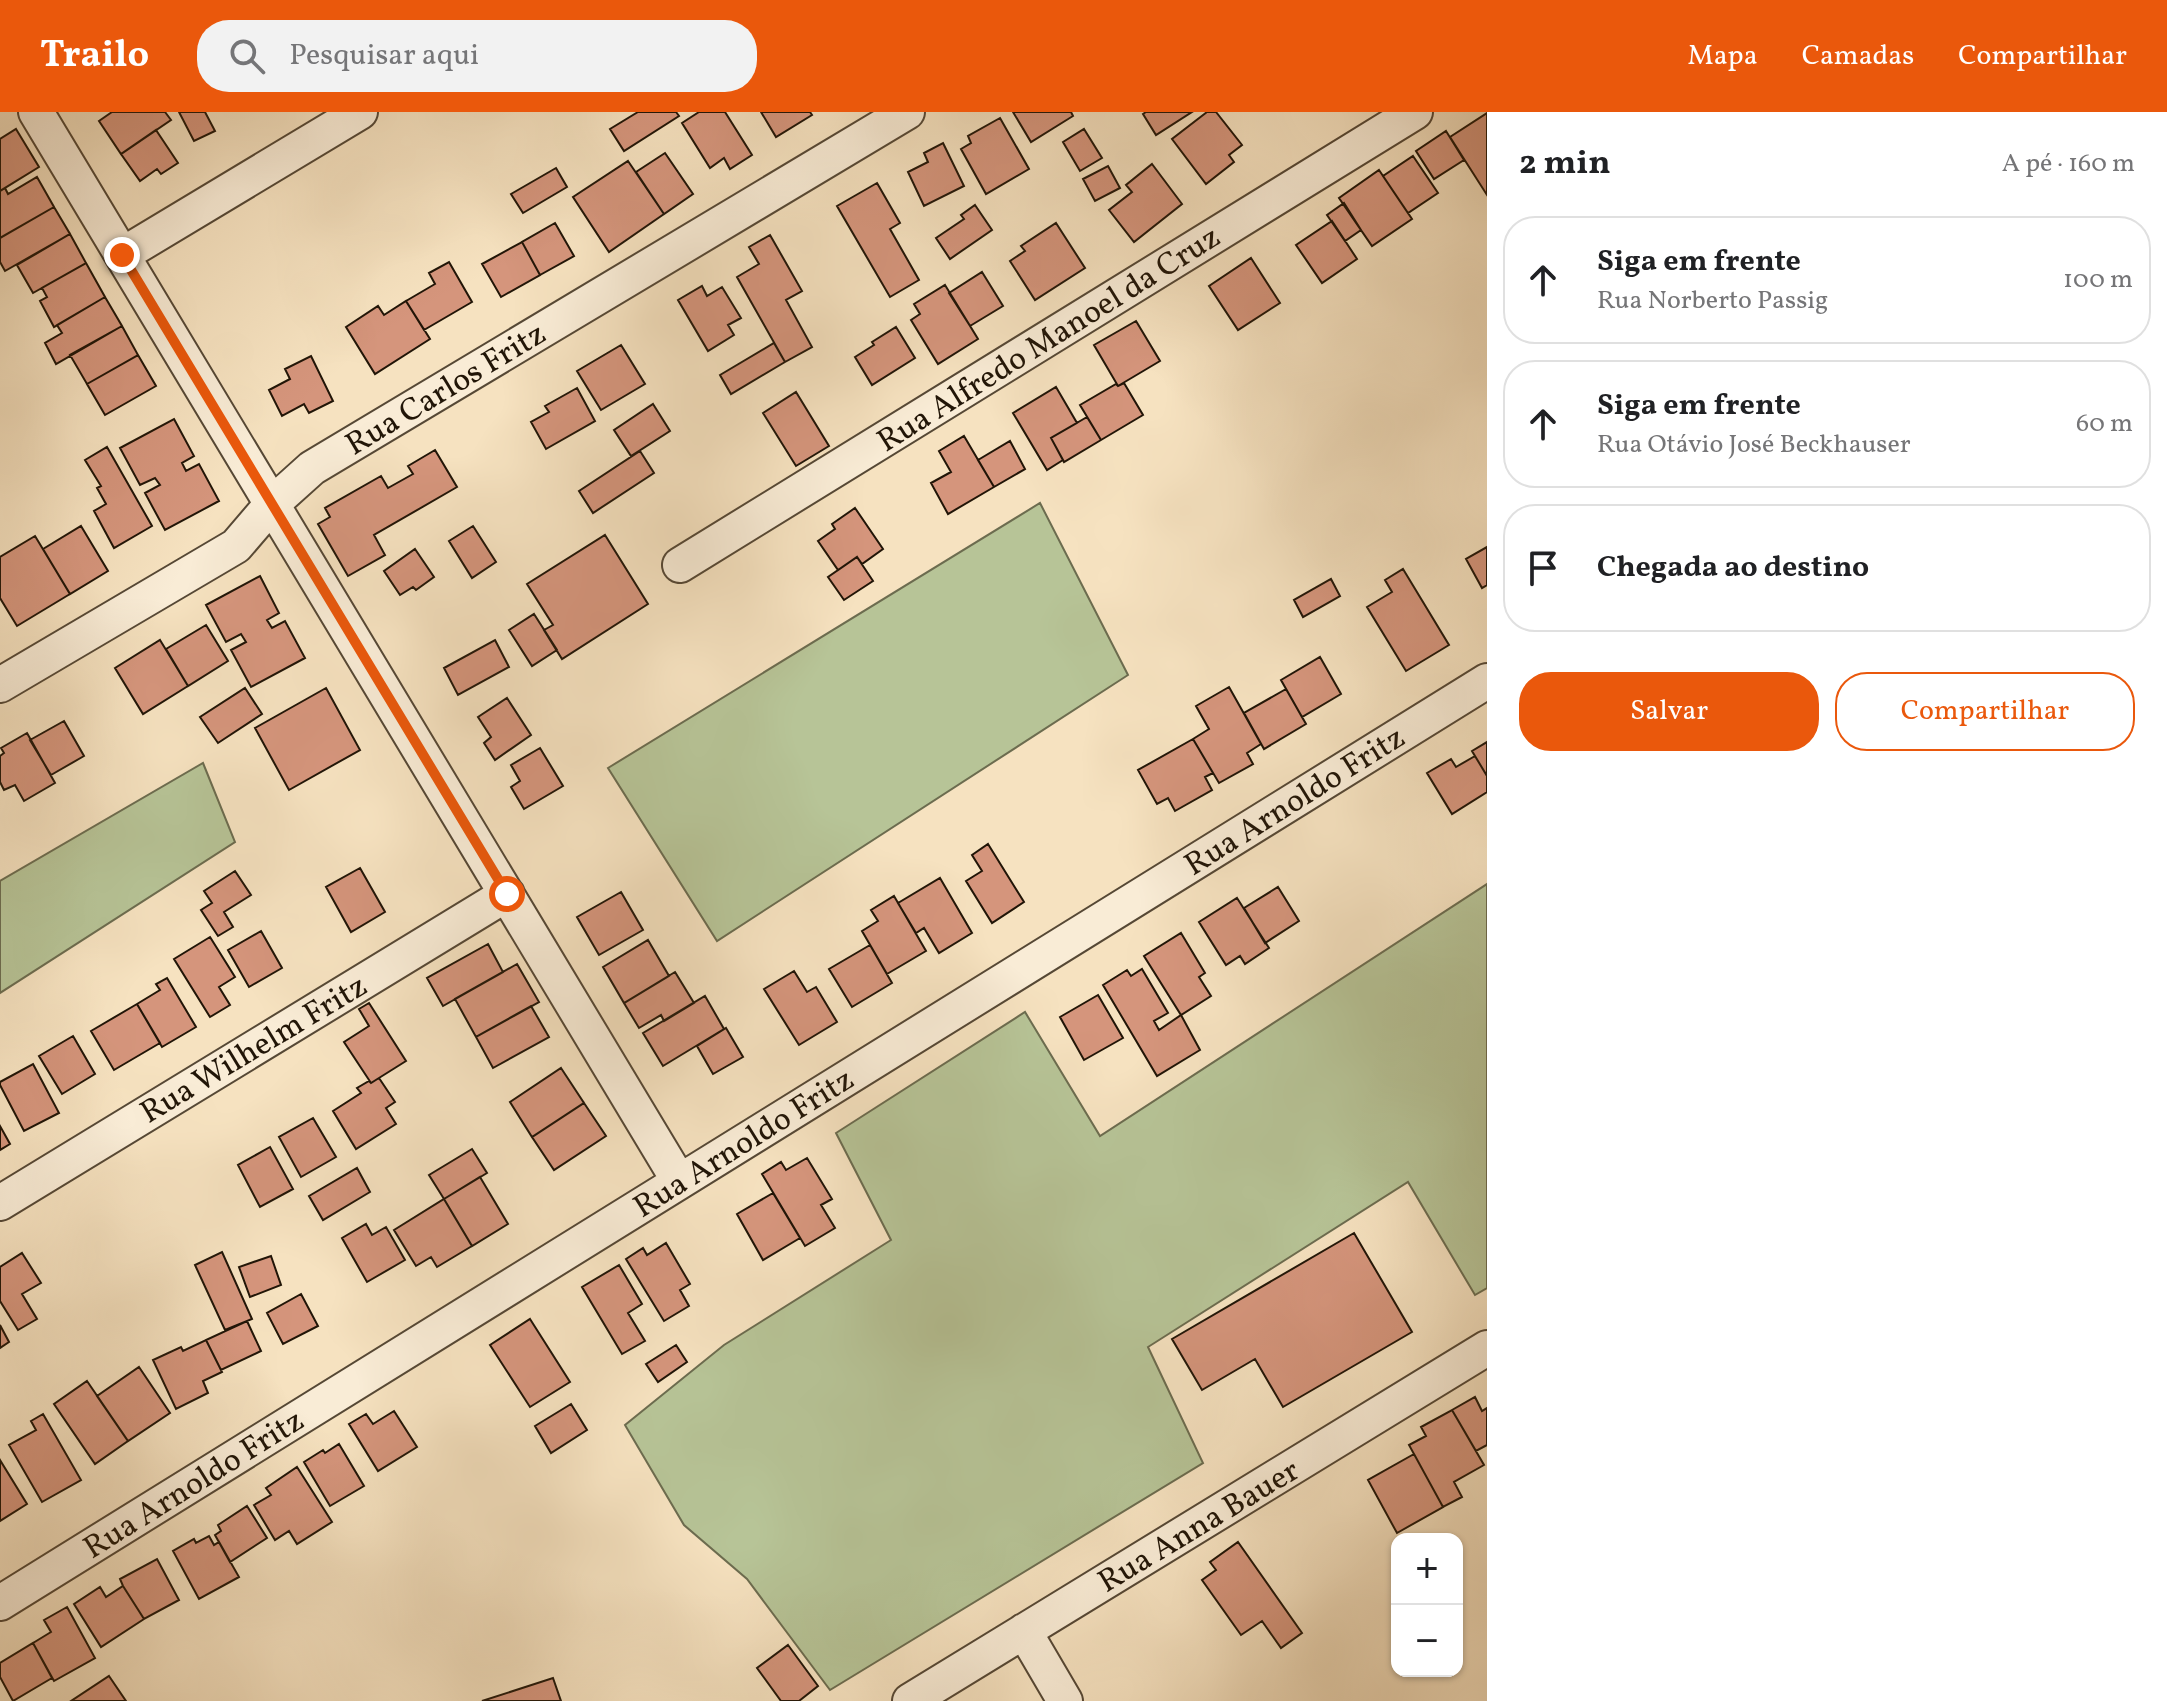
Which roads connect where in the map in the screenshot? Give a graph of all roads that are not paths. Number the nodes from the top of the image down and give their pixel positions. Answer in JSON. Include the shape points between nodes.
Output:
{"nodes":[{"id":1,"x":36,"y":112,"type":"edge"},
{"id":2,"x":360,"y":112,"type":"edge"},
{"id":3,"x":907,"y":112,"type":"edge"},
{"id":4,"x":1415,"y":112,"type":"edge"},
{"id":5,"x":122,"y":255,"type":"junction"},
{"id":6,"x":272,"y":504,"type":"junction"},
{"id":7,"x":680,"y":565,"type":"dead end"},
{"id":8,"x":1487,"y":681,"type":"edge"},
{"id":9,"x":0,"y":685,"type":"edge"},
{"id":10,"x":507,"y":894,"type":"junction"},
{"id":11,"x":679,"y":1181,"type":"junction"},
{"id":12,"x":0,"y":1203,"type":"edge"},
{"id":13,"x":1487,"y":1348,"type":"edge"},
{"id":14,"x":0,"y":1603,"type":"edge"},
{"id":15,"x":1024,"y":1631,"type":"junction"},
{"id":16,"x":910,"y":1701,"type":"edge"},
{"id":17,"x":1065,"y":1701,"type":"edge"}],
"edges":[{"from":1,"to":5,"type":"street"},
{"from":2,"to":5,"type":"street"},
{"from":3,"to":6,"type":"street","name":"Rua Carlos Fritz","via":[[312,468]]},
{"from":4,"to":7,"type":"street","name":"Rua Alfredo Manoel da Cruz"},
{"from":5,"to":6,"type":"street"},
{"from":6,"to":9,"type":"street","name":"Rua Carlos Fritz","via":[[236,546]]},
{"from":6,"to":10,"type":"street"},
{"from":8,"to":11,"type":"street","name":"Rua Arnoldo Fritz"},
{"from":10,"to":11,"type":"street"},
{"from":10,"to":12,"type":"street","name":"Rua Wilhelm Fritz"},
{"from":11,"to":14,"type":"street","name":"Rua Arnoldo Fritz"},
{"from":13,"to":15,"type":"street","name":"Rua Anna Bauer"},
{"from":15,"to":16,"type":"street","name":"Rua Anna Bauer"},
{"from":15,"to":17,"type":"street"}]}
